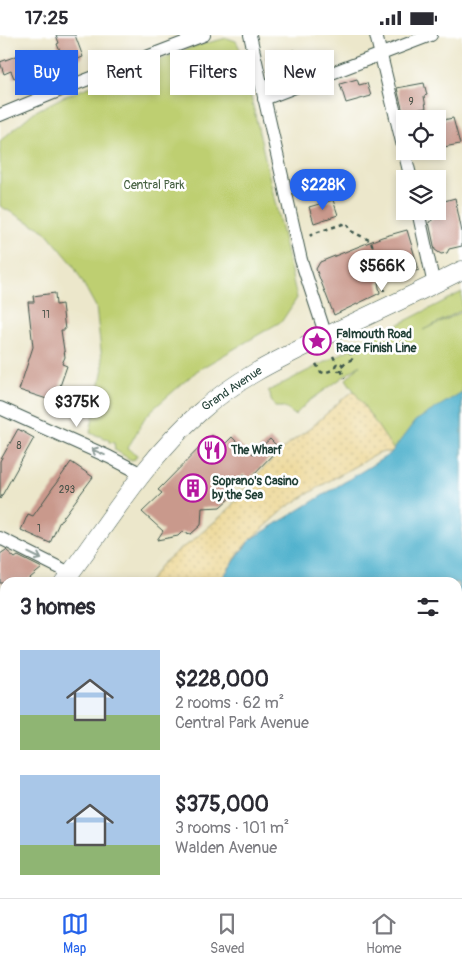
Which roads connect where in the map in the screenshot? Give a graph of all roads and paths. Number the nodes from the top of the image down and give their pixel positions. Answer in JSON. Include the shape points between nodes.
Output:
{"nodes":[{"id":1,"x":204,"y":35,"type":"edge"},
{"id":2,"x":250,"y":35,"type":"edge"},
{"id":3,"x":376,"y":35,"type":"edge"},
{"id":4,"x":432,"y":35,"type":"edge"},
{"id":5,"x":381,"y":55,"type":"junction"},
{"id":6,"x":264,"y":99,"type":"junction"},
{"id":7,"x":0,"y":115,"type":"edge"},
{"id":8,"x":409,"y":170,"type":"edge"},
{"id":9,"x":420,"y":220,"type":"edge"},
{"id":10,"x":296,"y":240,"type":"junction"},
{"id":11,"x":462,"y":270,"type":"edge"},
{"id":12,"x":434,"y":285,"type":"junction"},
{"id":13,"x":386,"y":295,"type":"dead end"},
{"id":14,"x":326,"y":336,"type":"junction"},
{"id":15,"x":349,"y":348,"type":"dead end"},
{"id":16,"x":333,"y":356,"type":"dead end"},
{"id":17,"x":337,"y":363,"type":"junction"},
{"id":18,"x":316,"y":364,"type":"dead end"},
{"id":19,"x":342,"y":365,"type":"junction"},
{"id":20,"x":335,"y":369,"type":"junction"},
{"id":21,"x":341,"y":370,"type":"junction"},
{"id":22,"x":345,"y":378,"type":"dead end"},
{"id":23,"x":0,"y":408,"type":"edge"},
{"id":24,"x":142,"y":474,"type":"junction"},
{"id":25,"x":0,"y":538,"type":"edge"},
{"id":26,"x":64,"y":577,"type":"edge"},
{"id":27,"x":67,"y":577,"type":"edge"}],
"edges":[{"from":1,"to":7,"type":"street"},
{"from":2,"to":6,"type":"street"},
{"from":3,"to":5,"type":"street"},
{"from":4,"to":5,"type":"street"},
{"from":5,"to":6,"type":"street"},
{"from":5,"to":8,"type":"street"},
{"from":6,"to":10,"type":"street"},
{"from":9,"to":12,"type":"street"},
{"from":10,"to":13,"type":"path","via":[[346,223],[351,231],[371,241]]},
{"from":10,"to":14,"type":"street"},
{"from":11,"to":12,"type":"main road","name":"Grand Avenue"},
{"from":12,"to":14,"type":"main road","name":"Grand Avenue"},
{"from":14,"to":24,"type":"main road","name":"Grand Avenue","via":[[255,373],[216,398],[175,435]]},
{"from":15,"to":19,"type":"path","via":[[352,359]]},
{"from":16,"to":17,"type":"path"},
{"from":17,"to":19,"type":"path"},
{"from":17,"to":20,"type":"path"},
{"from":18,"to":20,"type":"path","via":[[324,373]]},
{"from":19,"to":21,"type":"path"},
{"from":20,"to":21,"type":"path"},
{"from":21,"to":22,"type":"path"},
{"from":24,"to":23,"type":"street","one_way":true},
{"from":24,"to":27,"type":"main road","name":"Grand Avenue"},
{"from":25,"to":26,"type":"street","one_way":true}]}
